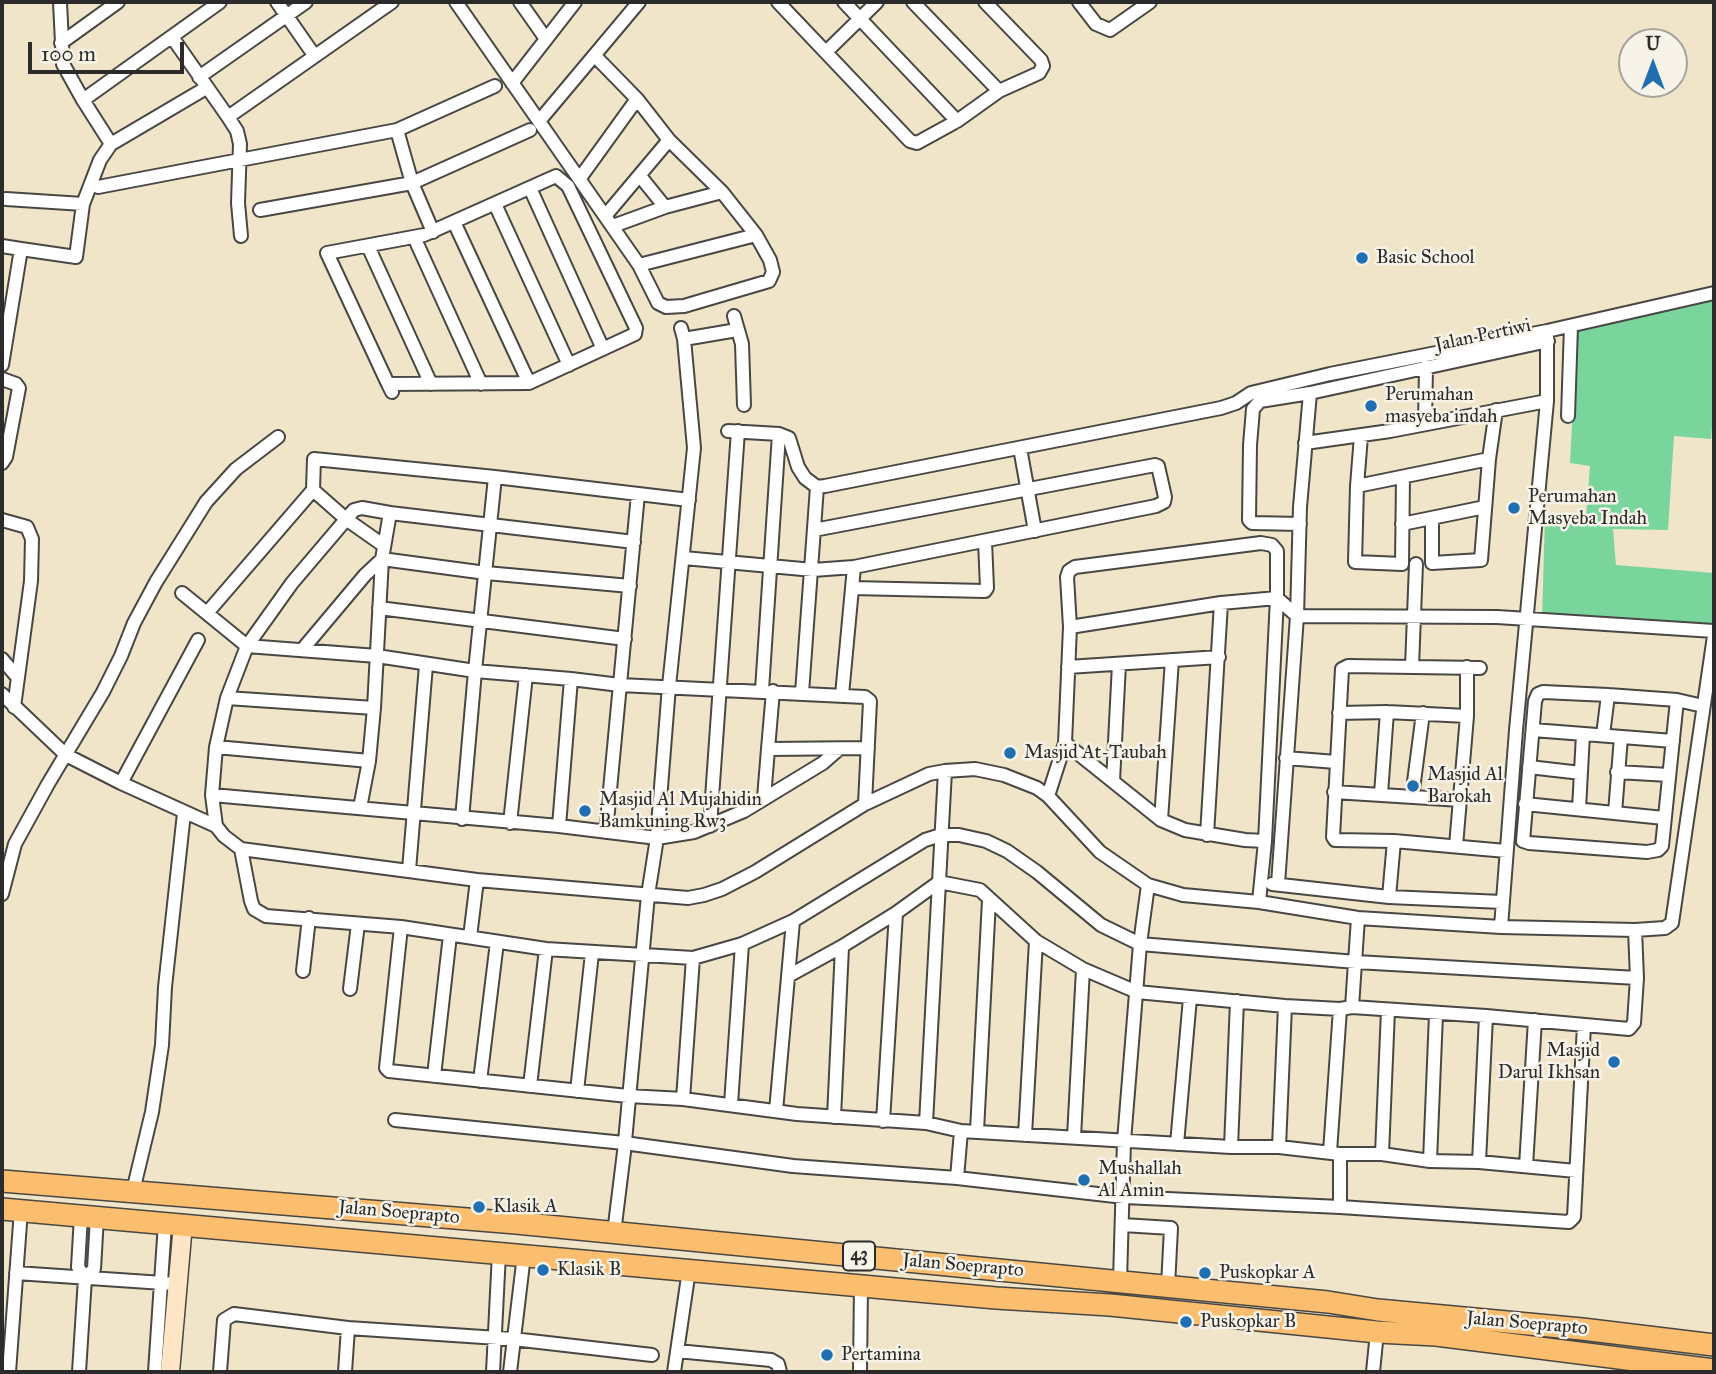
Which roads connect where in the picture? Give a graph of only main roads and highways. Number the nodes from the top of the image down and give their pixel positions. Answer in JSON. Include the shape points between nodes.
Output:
{"nodes":[{"id":1,"x":2,"y":1181,"type":"edge"},
{"id":2,"x":11,"y":1210,"type":"edge"},
{"id":3,"x":1436,"y":1325,"type":"junction"},
{"id":4,"x":1714,"y":1345,"type":"edge"},
{"id":5,"x":1674,"y":1368,"type":"edge"},
{"id":6,"x":1714,"y":1371,"type":"edge"}],
"edges":[{"from":1,"to":3,"type":"highway","name":"Jalan Soeprapto","number":"43","via":[[1120,1281]]},
{"from":2,"to":3,"type":"highway","name":"Jalan Soeprapto","number":"43","via":[[1377,1332]]},
{"from":3,"to":4,"type":"highway","name":"Jalan Soeprapto","number":"43","via":[[1582,1329]]},
{"from":3,"to":5,"type":"highway","name":"Jalan Soeprapto","number":"43"},
{"from":5,"to":6,"type":"highway","name":"Jalan Soeprapto","number":"43"}]}
